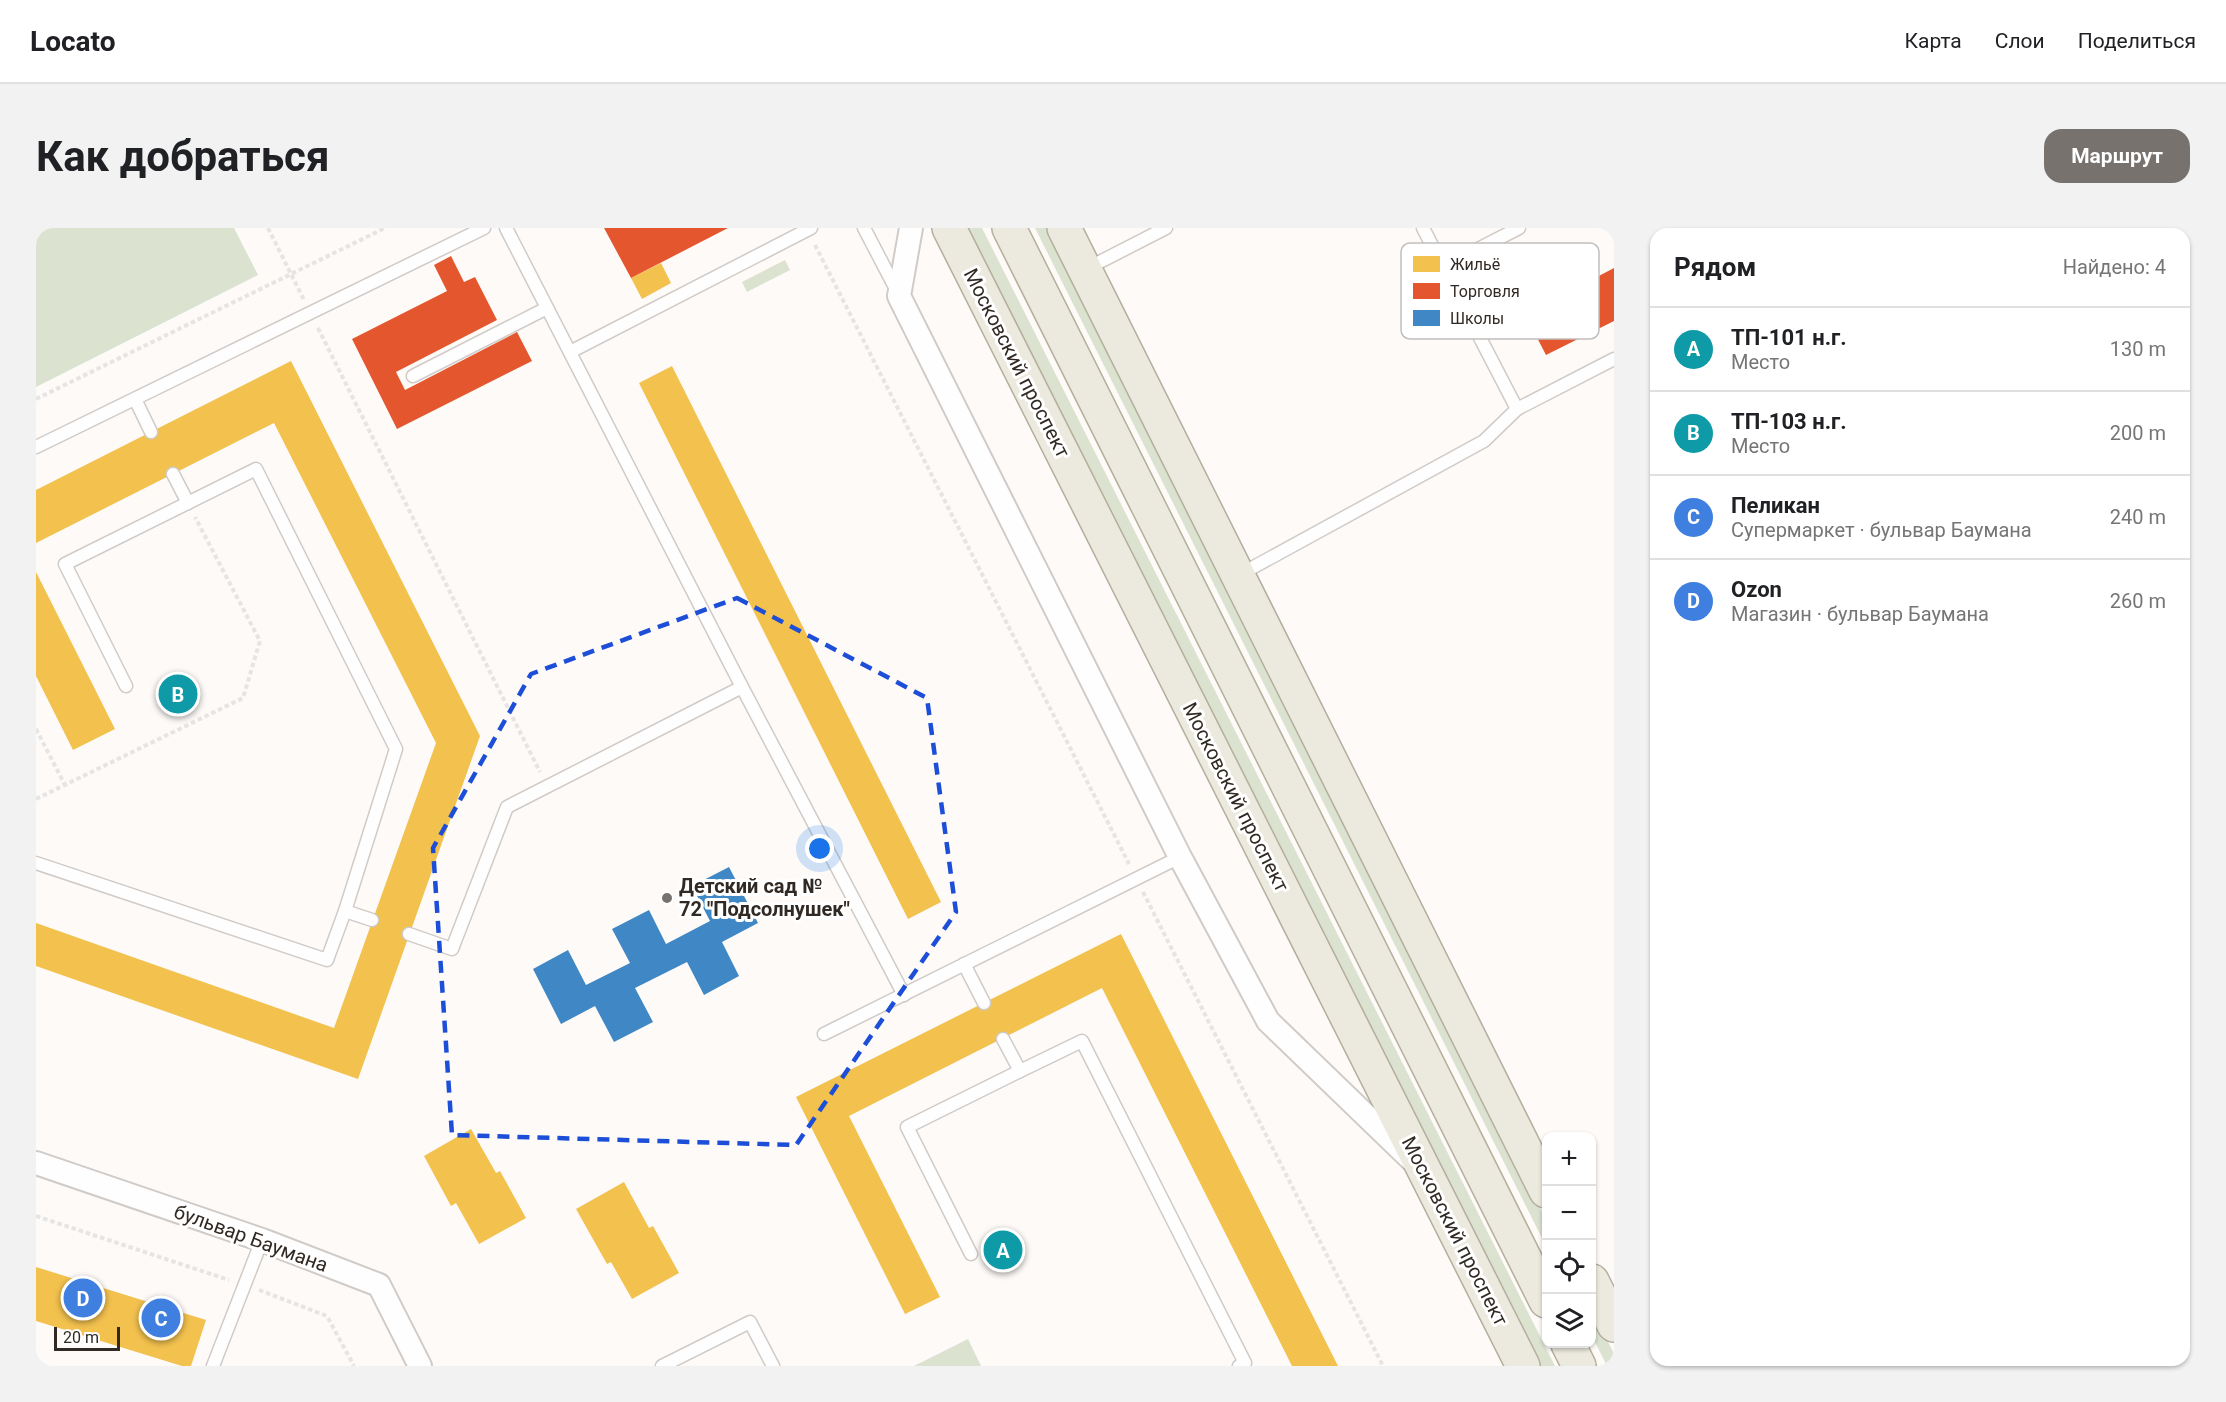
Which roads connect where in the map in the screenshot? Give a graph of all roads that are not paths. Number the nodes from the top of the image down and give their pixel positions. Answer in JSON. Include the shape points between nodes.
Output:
{"nodes":[{"id":1,"x":484,"y":228,"type":"edge"},
{"id":2,"x":506,"y":228,"type":"edge"},
{"id":3,"x":864,"y":228,"type":"edge"},
{"id":4,"x":911,"y":228,"type":"edge"},
{"id":5,"x":949,"y":228,"type":"edge"},
{"id":6,"x":1009,"y":228,"type":"edge"},
{"id":7,"x":1064,"y":228,"type":"edge"},
{"id":8,"x":1166,"y":228,"type":"edge"},
{"id":9,"x":1423,"y":228,"type":"edge"},
{"id":10,"x":1519,"y":228,"type":"edge"},
{"id":11,"x":809,"y":229,"type":"edge"},
{"id":12,"x":1431,"y":243,"type":"edge"},
{"id":13,"x":1490,"y":243,"type":"edge"},
{"id":14,"x":1085,"y":270,"type":"junction"},
{"id":15,"x":899,"y":296,"type":"junction"},
{"id":16,"x":547,"y":308,"type":"junction"},
{"id":17,"x":1481,"y":339,"type":"edge"},
{"id":18,"x":570,"y":352,"type":"junction"},
{"id":19,"x":1614,"y":359,"type":"edge"},
{"id":20,"x":413,"y":376,"type":"dead end"},
{"id":21,"x":135,"y":399,"type":"junction"},
{"id":22,"x":1517,"y":409,"type":"junction"},
{"id":23,"x":151,"y":432,"type":"dead end"},
{"id":24,"x":36,"y":447,"type":"edge"},
{"id":25,"x":173,"y":474,"type":"dead end"},
{"id":26,"x":188,"y":503,"type":"junction"},
{"id":27,"x":1238,"y":576,"type":"junction"},
{"id":28,"x":126,"y":686,"type":"dead end"},
{"id":29,"x":742,"y":687,"type":"junction"},
{"id":30,"x":1180,"y":857,"type":"junction"},
{"id":31,"x":36,"y":863,"type":"edge"},
{"id":32,"x":345,"y":911,"type":"junction"},
{"id":33,"x":372,"y":920,"type":"dead end"},
{"id":34,"x":409,"y":934,"type":"dead end"},
{"id":35,"x":964,"y":964,"type":"junction"},
{"id":36,"x":904,"y":994,"type":"junction"},
{"id":37,"x":984,"y":1003,"type":"dead end"},
{"id":38,"x":824,"y":1034,"type":"dead end"},
{"id":39,"x":1003,"y":1039,"type":"dead end"},
{"id":40,"x":1020,"y":1071,"type":"junction"},
{"id":41,"x":36,"y":1163,"type":"edge"},
{"id":42,"x":1424,"y":1171,"type":"junction"},
{"id":43,"x":1543,"y":1186,"type":"edge"},
{"id":44,"x":262,"y":1240,"type":"junction"},
{"id":45,"x":971,"y":1254,"type":"dead end"},
{"id":46,"x":1596,"y":1289,"type":"edge"},
{"id":47,"x":1543,"y":1294,"type":"edge"},
{"id":48,"x":1614,"y":1325,"type":"edge"},
{"id":49,"x":1570,"y":1348,"type":"edge"},
{"id":50,"x":213,"y":1366,"type":"edge"},
{"id":51,"x":420,"y":1366,"type":"edge"},
{"id":52,"x":662,"y":1366,"type":"edge"},
{"id":53,"x":773,"y":1366,"type":"edge"},
{"id":54,"x":1239,"y":1366,"type":"edge"},
{"id":55,"x":1524,"y":1366,"type":"edge"},
{"id":56,"x":1579,"y":1366,"type":"edge"}],
"edges":[{"from":1,"to":21,"type":"lane"},
{"from":2,"to":16,"type":"lane"},
{"from":3,"to":15,"type":"lane"},
{"from":4,"to":15,"type":"street"},
{"from":5,"to":42,"type":"main road","name":"Московский проспект"},
{"from":6,"to":47,"type":"main road"},
{"from":7,"to":14,"type":"main road"},
{"from":8,"to":14,"type":"lane"},
{"from":9,"to":12,"type":"lane"},
{"from":10,"to":13,"type":"lane"},
{"from":11,"to":18,"type":"lane"},
{"from":14,"to":27,"type":"main road"},
{"from":15,"to":30,"type":"street"},
{"from":16,"to":18,"type":"lane"},
{"from":16,"to":20,"type":"lane"},
{"from":17,"to":22,"type":"lane"},
{"from":18,"to":29,"type":"lane"},
{"from":19,"to":22,"type":"lane"},
{"from":21,"to":23,"type":"lane"},
{"from":21,"to":24,"type":"lane"},
{"from":22,"to":27,"type":"lane","via":[[1484,441]]},
{"from":25,"to":26,"type":"lane"},
{"from":26,"to":28,"type":"lane","via":[[65,564]]},
{"from":26,"to":32,"type":"lane","via":[[256,469],[396,749]]},
{"from":27,"to":43,"type":"main road"},
{"from":29,"to":34,"type":"lane","via":[[507,807],[452,949]]},
{"from":29,"to":36,"type":"lane"},
{"from":30,"to":35,"type":"lane"},
{"from":30,"to":42,"type":"street","via":[[1268,1021]]},
{"from":31,"to":32,"type":"lane","via":[[327,960]]},
{"from":32,"to":33,"type":"lane"},
{"from":35,"to":36,"type":"lane"},
{"from":35,"to":37,"type":"lane"},
{"from":36,"to":38,"type":"lane"},
{"from":39,"to":40,"type":"lane"},
{"from":40,"to":45,"type":"lane","via":[[907,1127]]},
{"from":40,"to":54,"type":"lane","via":[[1082,1041],[1245,1363]]},
{"from":41,"to":44,"type":"street","name":"бульвар Баумана"},
{"from":42,"to":55,"type":"main road","name":"Московский проспект"},
{"from":44,"to":50,"type":"lane"},
{"from":44,"to":51,"type":"street","name":"бульвар Баумана","via":[[379,1285]]},
{"from":46,"to":48,"type":"main road"},
{"from":49,"to":56,"type":"main road"},
{"from":52,"to":53,"type":"lane","via":[[750,1322]]}]}
